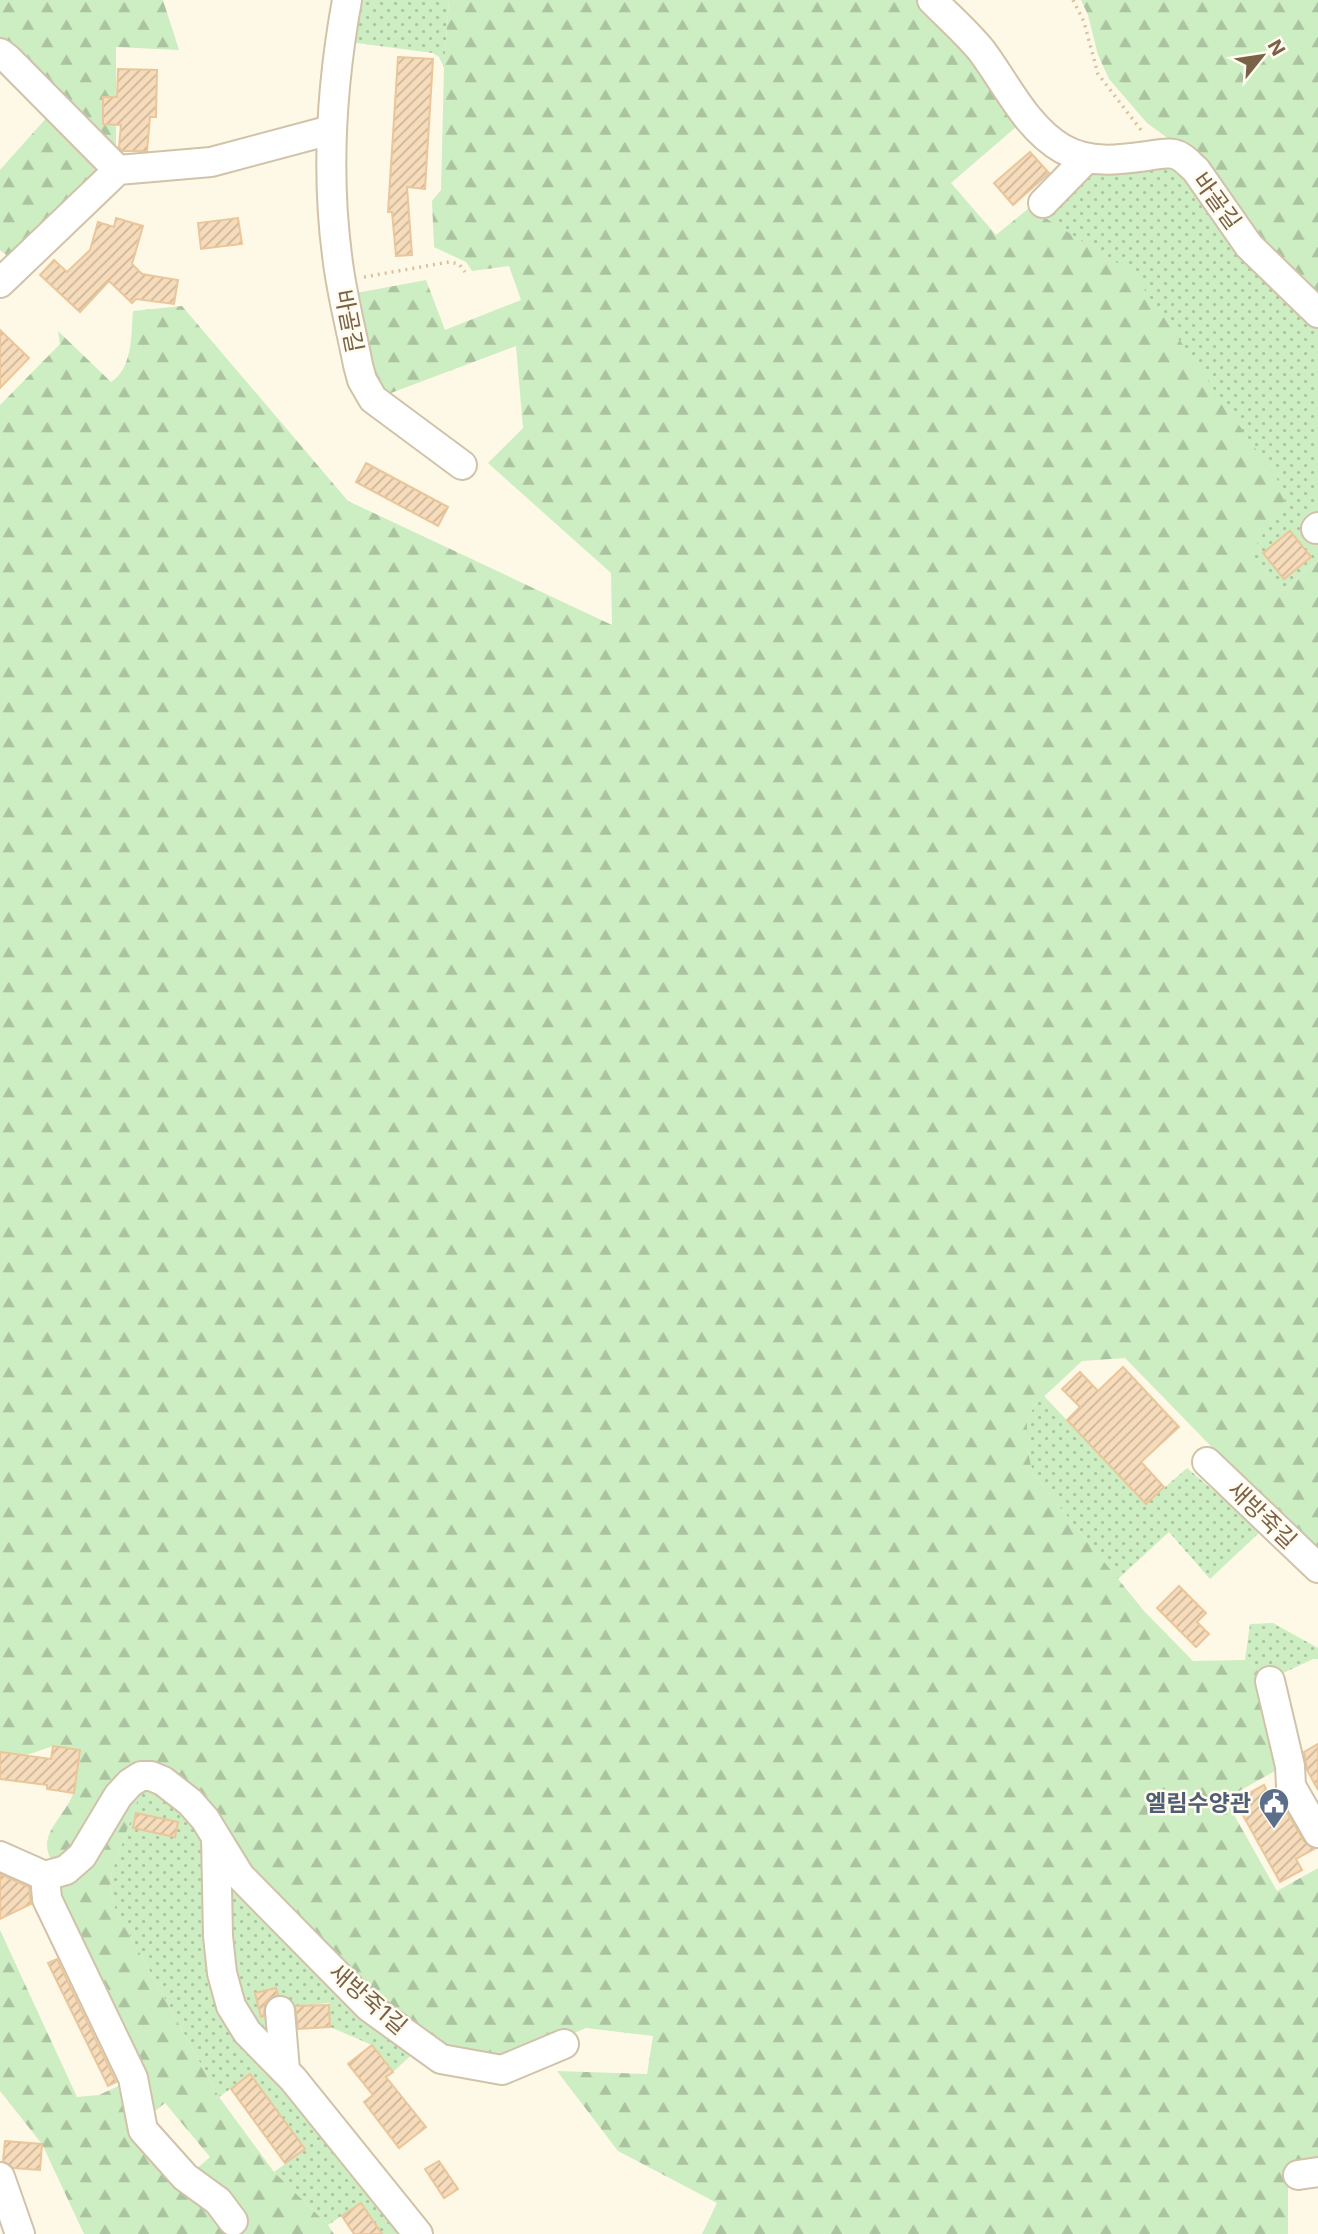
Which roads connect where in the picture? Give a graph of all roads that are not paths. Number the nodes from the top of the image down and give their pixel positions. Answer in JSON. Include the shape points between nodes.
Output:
{"nodes":[{"id":1,"x":346,"y":0,"type":"edge"},
{"id":2,"x":932,"y":0,"type":"edge"},
{"id":3,"x":0,"y":53,"type":"edge"},
{"id":4,"x":331,"y":130,"type":"junction"},
{"id":5,"x":1087,"y":159,"type":"junction"},
{"id":6,"x":118,"y":170,"type":"junction"},
{"id":7,"x":1043,"y":204,"type":"dead end"},
{"id":8,"x":3,"y":272,"type":"edge"},
{"id":9,"x":1318,"y":313,"type":"edge"},
{"id":10,"x":461,"y":464,"type":"dead end"},
{"id":11,"x":1207,"y":1462,"type":"dead end"},
{"id":12,"x":1318,"y":1568,"type":"edge"},
{"id":13,"x":1270,"y":1681,"type":"dead end"},
{"id":14,"x":1308,"y":1793,"type":"edge"},
{"id":15,"x":1318,"y":1833,"type":"edge"},
{"id":16,"x":216,"y":1837,"type":"junction"},
{"id":17,"x":0,"y":1856,"type":"edge"},
{"id":18,"x":45,"y":1876,"type":"junction"},
{"id":19,"x":280,"y":2011,"type":"dead end"},
{"id":20,"x":564,"y":2044,"type":"dead end"},
{"id":21,"x":285,"y":2070,"type":"junction"},
{"id":22,"x":0,"y":2177,"type":"edge"},
{"id":23,"x":233,"y":2221,"type":"dead end"},
{"id":24,"x":20,"y":2234,"type":"edge"},
{"id":25,"x":418,"y":2234,"type":"edge"}],
"edges":[{"from":1,"to":4,"type":"lane","name":"바골길"},
{"from":2,"to":5,"type":"lane","name":"바골길","via":[[981,50],[1043,134],[1060,148]]},
{"from":3,"to":6,"type":"lane"},
{"from":4,"to":6,"type":"lane","via":[[211,162]]},
{"from":4,"to":10,"type":"lane","name":"바골길","via":[[341,281],[367,390],[381,406]]},
{"from":5,"to":7,"type":"lane"},
{"from":5,"to":9,"type":"lane","name":"바골길","via":[[1177,155],[1196,170],[1249,246]]},
{"from":6,"to":8,"type":"lane"},
{"from":11,"to":12,"type":"lane","name":"새방죽길"},
{"from":13,"to":14,"type":"lane","via":[[1291,1786]]},
{"from":14,"to":15,"type":"lane"},
{"from":16,"to":18,"type":"lane","name":"새방죽1길","via":[[190,1802],[163,1781],[141,1776],[118,1796],[82,1856],[66,1870]]},
{"from":16,"to":20,"type":"lane","name":"새방죽1길","via":[[240,1876],[369,2007],[441,2059],[502,2070]]},
{"from":16,"to":21,"type":"lane","via":[[218,1936],[231,2006],[247,2032]]},
{"from":17,"to":18,"type":"lane"},
{"from":18,"to":23,"type":"lane","via":[[47,1899],[133,2078],[143,2130]]},
{"from":19,"to":21,"type":"lane"},
{"from":21,"to":25,"type":"lane"},
{"from":22,"to":24,"type":"lane"}]}
